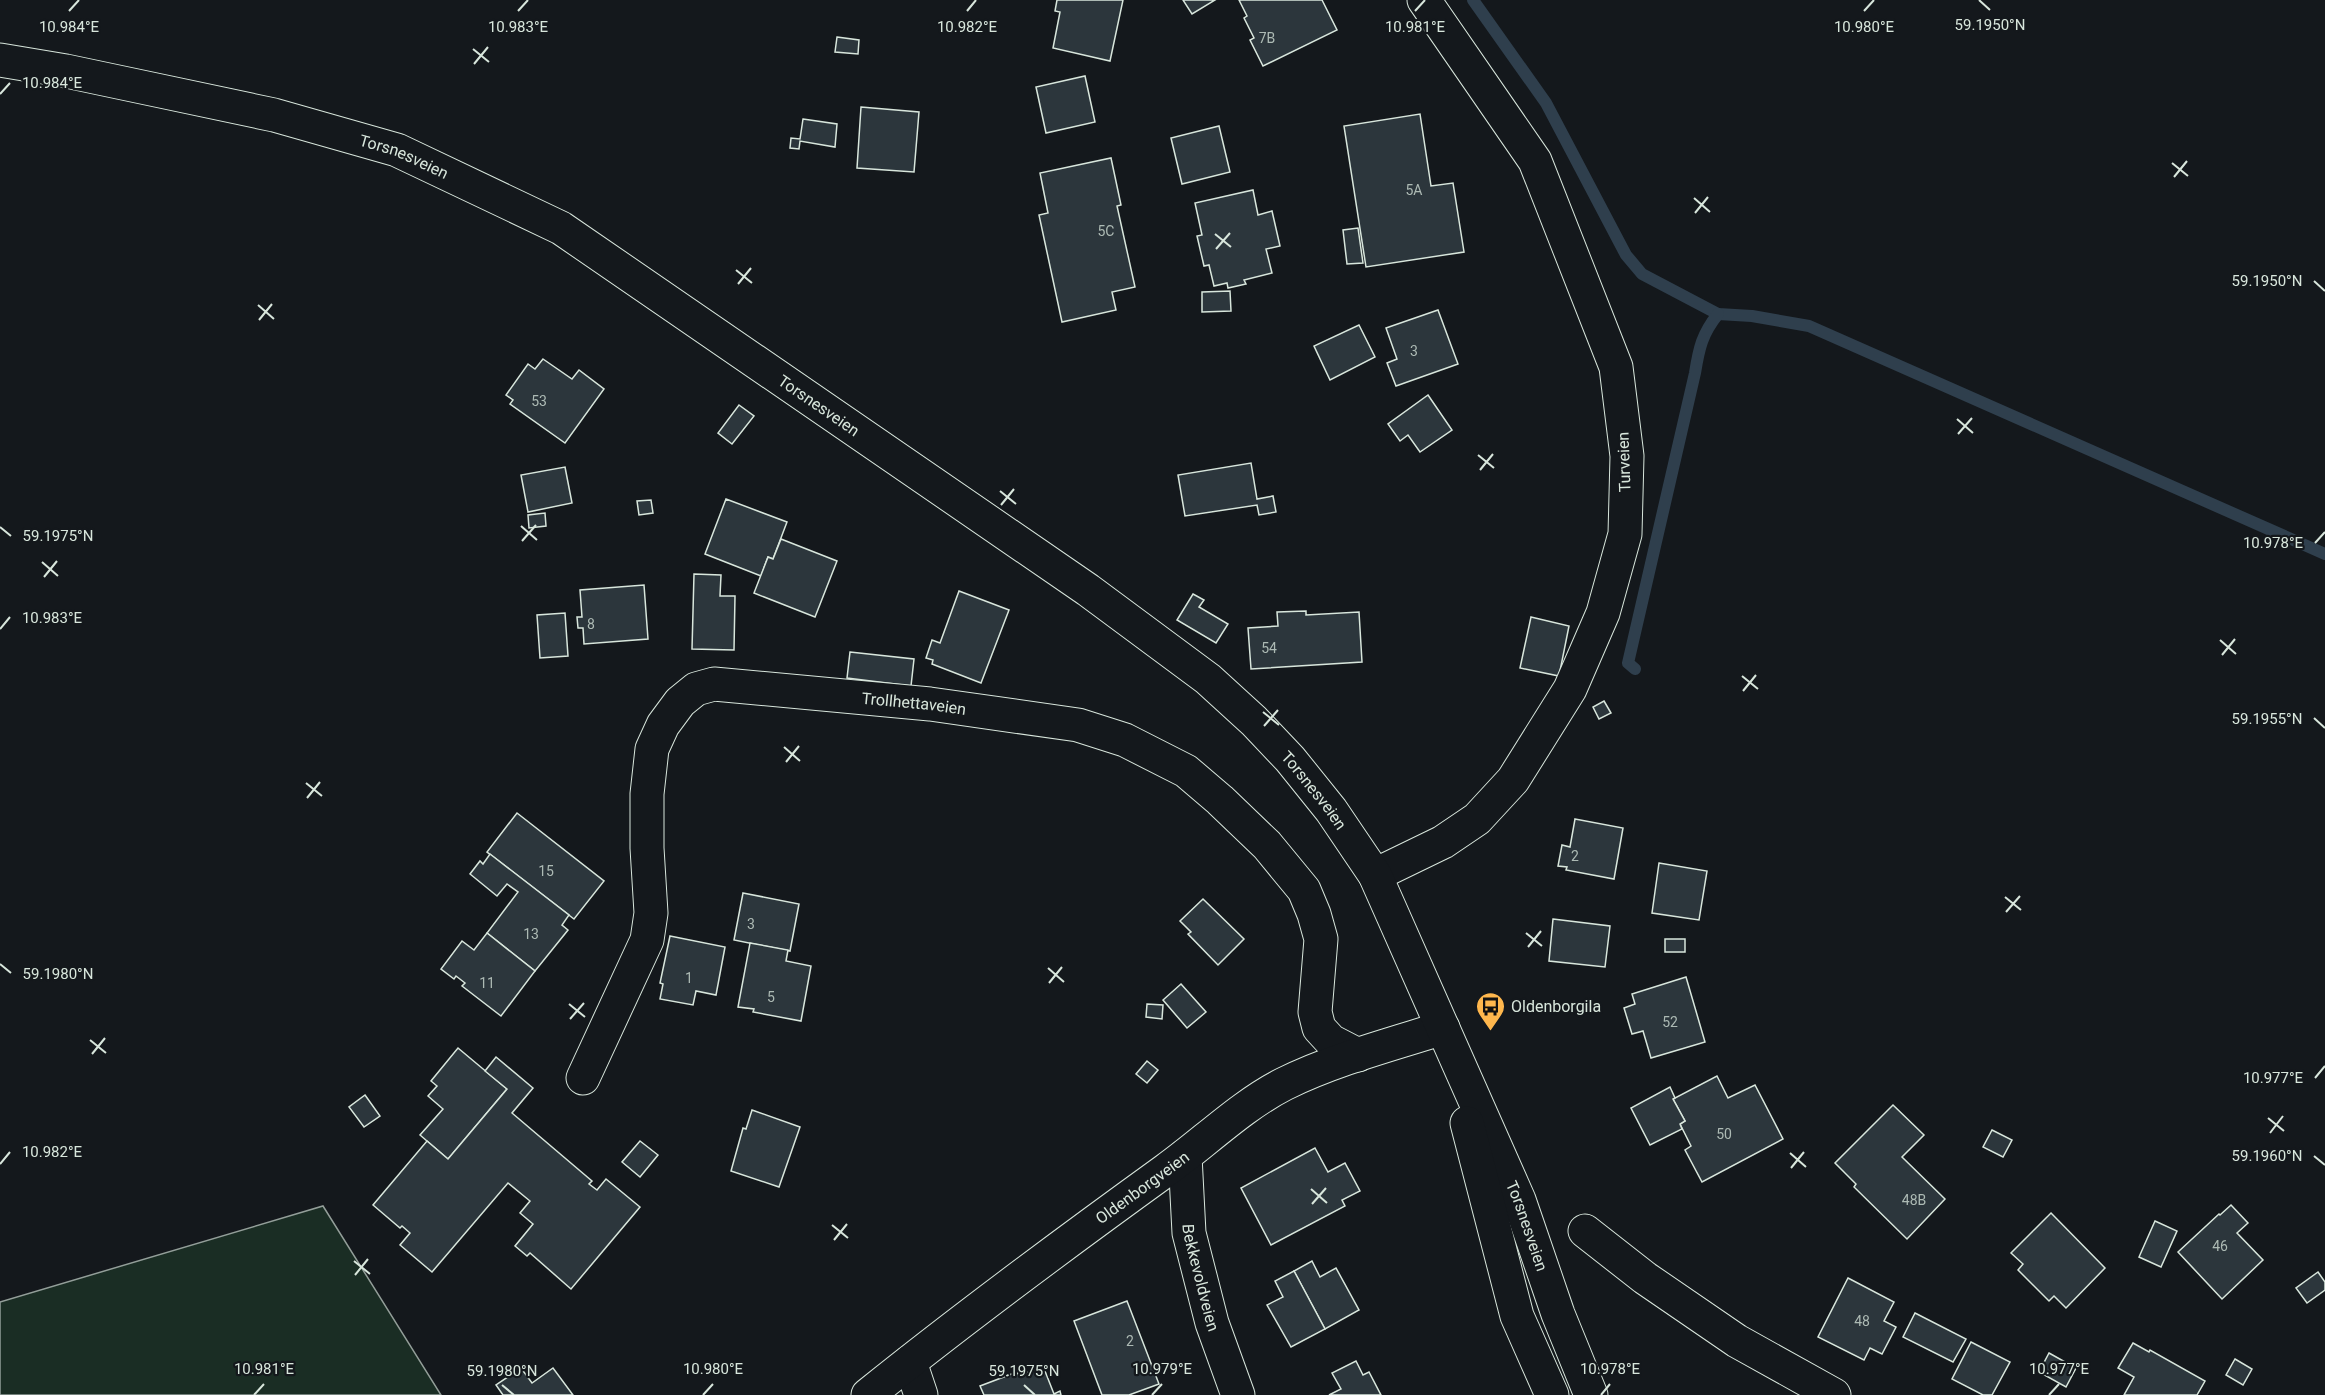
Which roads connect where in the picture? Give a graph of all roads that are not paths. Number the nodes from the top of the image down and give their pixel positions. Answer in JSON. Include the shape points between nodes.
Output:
{"nodes":[{"id":1,"x":1424,"y":0,"type":"edge"},
{"id":2,"x":0,"y":60,"type":"edge"},
{"id":3,"x":1376,"y":875,"type":"junction"},
{"id":4,"x":1443,"y":1028,"type":"junction"},
{"id":5,"x":1358,"y":1055,"type":"junction"},
{"id":6,"x":583,"y":1078,"type":"dead end"},
{"id":7,"x":1185,"y":1156,"type":"junction"},
{"id":8,"x":1585,"y":1231,"type":"dead end"},
{"id":9,"x":910,"y":1362,"type":"junction"},
{"id":10,"x":868,"y":1395,"type":"edge"},
{"id":11,"x":921,"y":1395,"type":"edge"},
{"id":12,"x":1238,"y":1395,"type":"edge"},
{"id":13,"x":1552,"y":1395,"type":"edge"},
{"id":14,"x":1591,"y":1395,"type":"edge"},
{"id":15,"x":1834,"y":1395,"type":"edge"}],
"edges":[{"from":1,"to":3,"type":"main road","name":"Turveien","via":[[1535,161],[1616,367],[1627,456],[1624,534],[1603,613],[1570,690],[1513,780],[1477,819],[1443,842]]},
{"from":2,"to":3,"type":"main road","name":"Torsnesveien","via":[[274,115],[397,150],[561,228],[1088,590],[1208,680],[1290,759]]},
{"from":3,"to":4,"type":"main road","name":"Torsnesveien"},
{"from":4,"to":5,"type":"main road","name":"Oldenborgveien"},
{"from":4,"to":13,"type":"main road","name":"Torsnesveien","via":[[1517,1316]]},
{"from":4,"to":14,"type":"main road","name":"Torsnesveien","via":[[1518,1200]]},
{"from":5,"to":6,"type":"main road","name":"Trollhettaveien","via":[[1331,1041],[1320,1028],[1315,1012],[1321,939],[1304,890],[1267,845],[1177,766],[1125,740],[1078,725],[930,704],[714,684],[696,689],[680,702],[652,749],[646,794],[651,913],[647,940]]},
{"from":5,"to":7,"type":"main road","name":"Oldenborgveien","via":[[1284,1084]]},
{"from":7,"to":9,"type":"main road","name":"Oldenborgveien","via":[[1038,1262]]},
{"from":7,"to":12,"type":"main road","name":"Bekkevoldveien","via":[[1189,1233],[1212,1323]]},
{"from":8,"to":15,"type":"main road","via":[[1737,1341]]},
{"from":9,"to":10,"type":"main road","name":"Oldenborgveien"},
{"from":9,"to":11,"type":"main road"}]}
